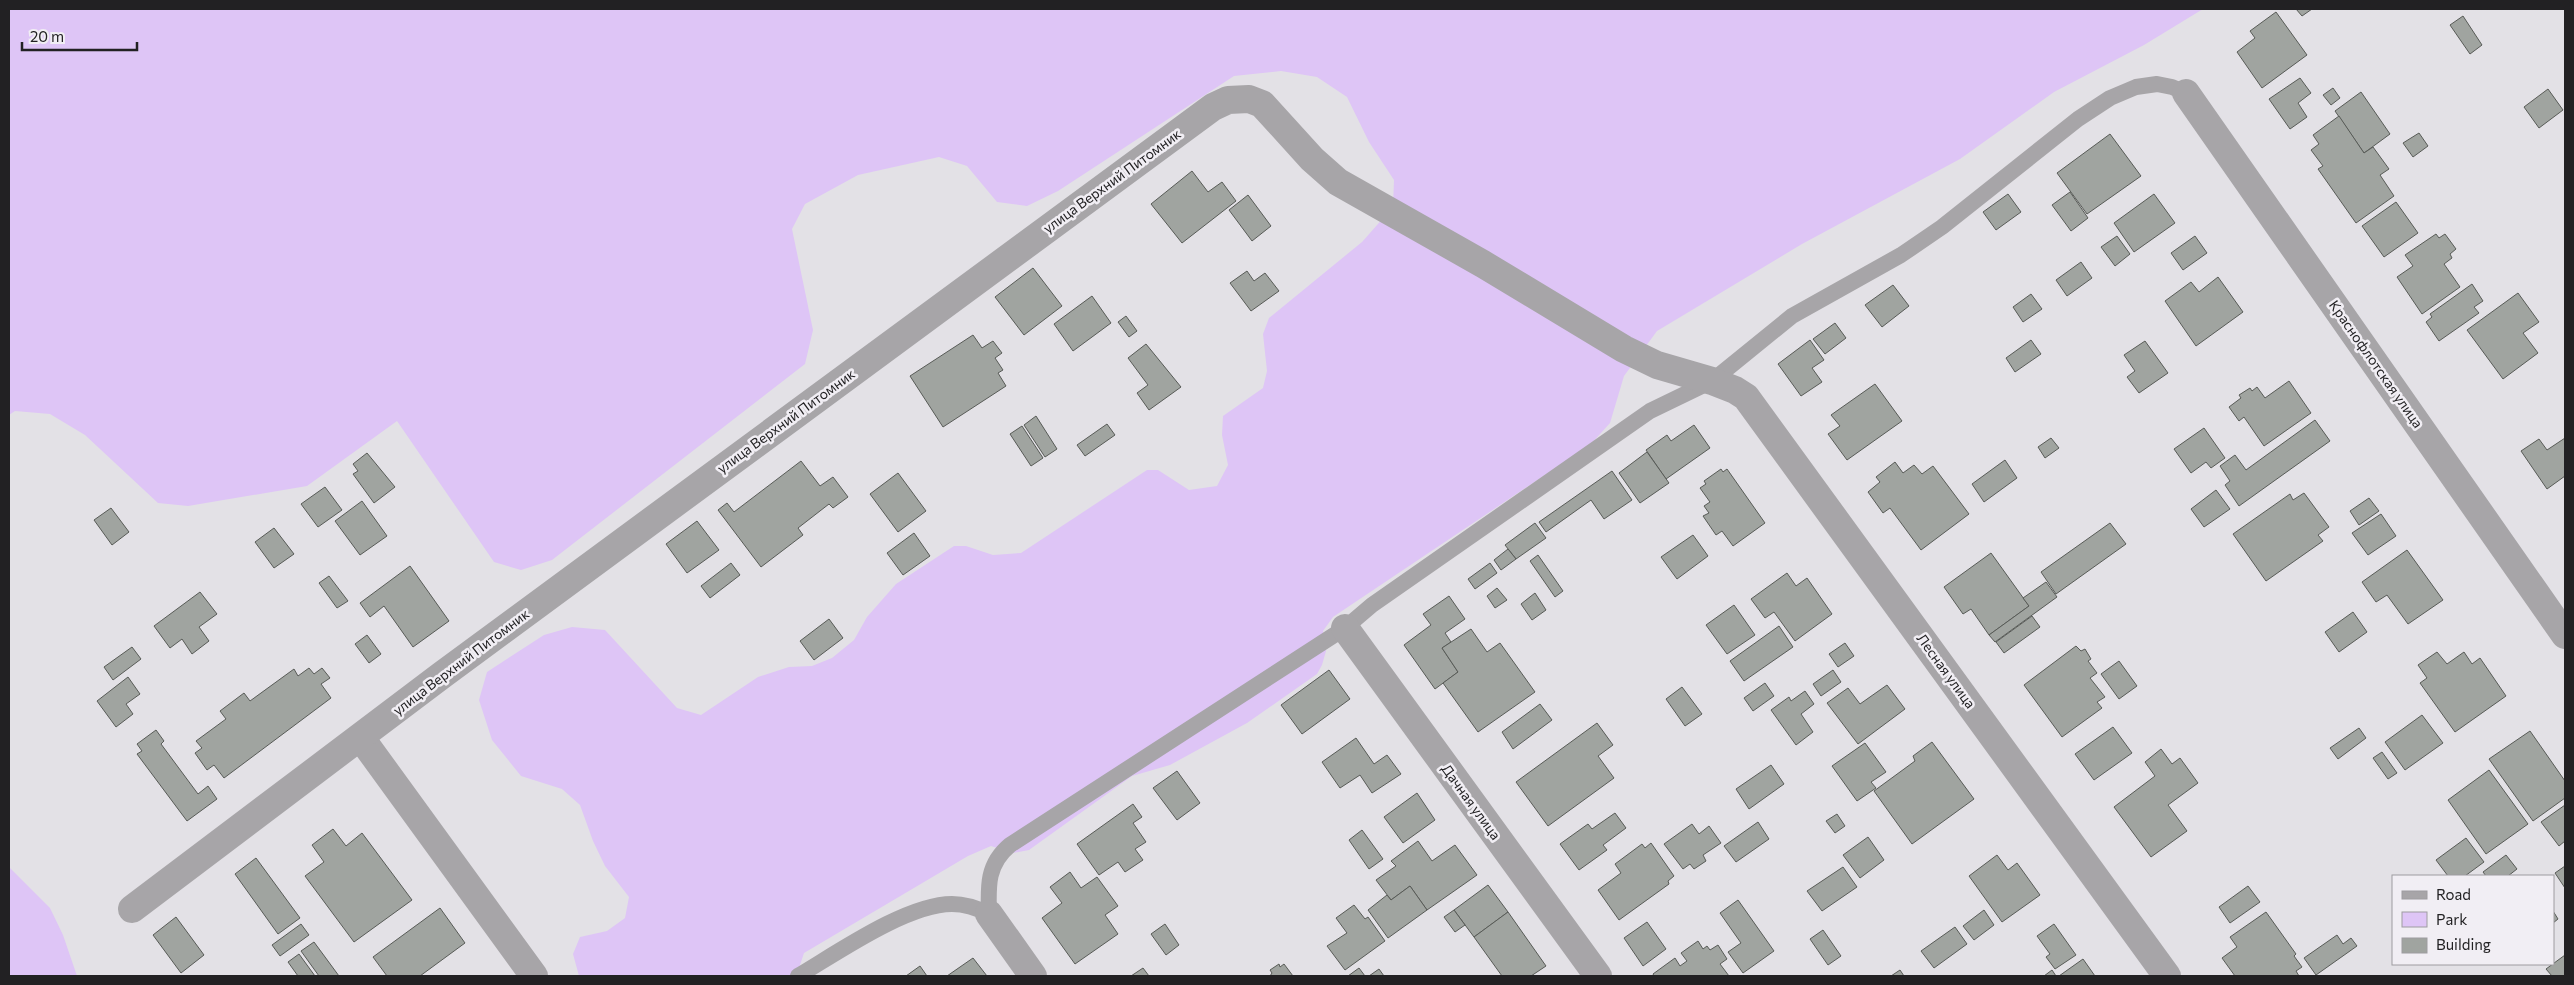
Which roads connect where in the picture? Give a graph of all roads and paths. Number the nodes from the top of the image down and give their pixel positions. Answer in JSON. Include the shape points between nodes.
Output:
{"nodes":[{"id":1,"x":2186,"y":93,"type":"joint"},
{"id":2,"x":1712,"y":382,"type":"junction"},
{"id":3,"x":1345,"y":628,"type":"junction"},
{"id":4,"x":2565,"y":635,"type":"edge"},
{"id":5,"x":361,"y":738,"type":"junction"},
{"id":6,"x":132,"y":909,"type":"dead end"},
{"id":7,"x":989,"y":914,"type":"junction"},
{"id":8,"x":534,"y":976,"type":"edge"},
{"id":9,"x":798,"y":976,"type":"edge"},
{"id":10,"x":1034,"y":976,"type":"edge"},
{"id":11,"x":1598,"y":976,"type":"edge"},
{"id":12,"x":2167,"y":976,"type":"edge"}],
"edges":[{"from":1,"to":2,"type":"lane","via":[[2157,84],[2136,87],[2110,98],[1942,227],[1900,255],[1792,316]]},
{"from":1,"to":4,"type":"street","name":"Краснофлотская улица"},
{"from":2,"to":3,"type":"lane","via":[[1650,411],[1372,605]]},
{"from":2,"to":5,"type":"street","name":"улица Верхний Питомник","via":[[1657,366],[1624,349],[1338,182],[1262,104],[1248,99],[1228,100],[1214,107],[766,435]]},
{"from":2,"to":12,"type":"street","name":"Лесная улица","via":[[1746,397],[1758,412]]},
{"from":3,"to":7,"type":"lane","via":[[1010,845],[991,867]]},
{"from":3,"to":11,"type":"street","name":"Дачная улица"},
{"from":5,"to":6,"type":"street","name":"улица Верхний Питомник"},
{"from":5,"to":8,"type":"street"},
{"from":7,"to":9,"type":"lane","via":[[970,906],[951,904],[925,908],[848,946]]},
{"from":7,"to":10,"type":"street"}]}
